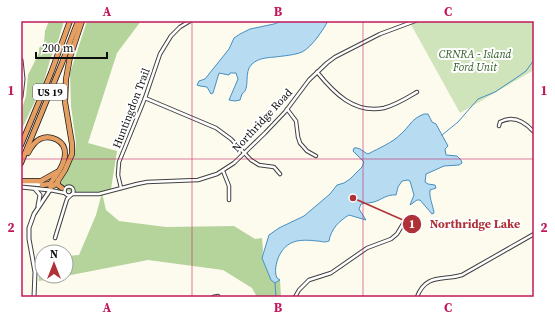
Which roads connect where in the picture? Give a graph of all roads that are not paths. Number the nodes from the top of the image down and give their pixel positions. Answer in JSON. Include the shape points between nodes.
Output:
{"nodes":[{"id":1,"x":70,"y":21,"type":"edge"},
{"id":2,"x":78,"y":21,"type":"edge"},
{"id":3,"x":82,"y":21,"type":"edge"},
{"id":4,"x":190,"y":21,"type":"edge"},
{"id":5,"x":415,"y":21,"type":"edge"},
{"id":6,"x":21,"y":60,"type":"edge"},
{"id":7,"x":317,"y":72,"type":"junction"},
{"id":8,"x":417,"y":92,"type":"dead end"},
{"id":9,"x":21,"y":97,"type":"edge"},
{"id":10,"x":145,"y":98,"type":"junction"},
{"id":11,"x":287,"y":109,"type":"junction"},
{"id":12,"x":499,"y":126,"type":"dead end"},
{"id":13,"x":534,"y":132,"type":"edge"},
{"id":14,"x":21,"y":145,"type":"edge"},
{"id":15,"x":245,"y":153,"type":"junction"},
{"id":16,"x":316,"y":156,"type":"dead end"},
{"id":17,"x":21,"y":163,"type":"edge"},
{"id":18,"x":21,"y":169,"type":"edge"},
{"id":19,"x":59,"y":170,"type":"junction"},
{"id":20,"x":223,"y":171,"type":"junction"},
{"id":21,"x":280,"y":174,"type":"dead end"},
{"id":22,"x":58,"y":180,"type":"junction"},
{"id":23,"x":21,"y":182,"type":"edge"},
{"id":24,"x":31,"y":183,"type":"junction"},
{"id":25,"x":42,"y":185,"type":"joint"},
{"id":26,"x":21,"y":187,"type":"edge"},
{"id":27,"x":50,"y":187,"type":"junction"},
{"id":28,"x":65,"y":187,"type":"junction"},
{"id":29,"x":29,"y":188,"type":"junction"},
{"id":30,"x":121,"y":188,"type":"junction"},
{"id":31,"x":74,"y":189,"type":"junction"},
{"id":32,"x":66,"y":194,"type":"junction"},
{"id":33,"x":72,"y":194,"type":"junction"},
{"id":34,"x":81,"y":194,"type":"junction"},
{"id":35,"x":67,"y":199,"type":"junction"},
{"id":36,"x":230,"y":200,"type":"dead end"},
{"id":37,"x":37,"y":208,"type":"junction"},
{"id":38,"x":403,"y":224,"type":"dead end"},
{"id":39,"x":534,"y":234,"type":"edge"},
{"id":40,"x":55,"y":238,"type":"dead end"},
{"id":41,"x":218,"y":296,"type":"edge"},
{"id":42,"x":34,"y":297,"type":"edge"},
{"id":43,"x":213,"y":297,"type":"edge"},
{"id":44,"x":295,"y":297,"type":"edge"},
{"id":45,"x":417,"y":297,"type":"edge"}],
"edges":[{"from":1,"to":14,"type":"highway","number":"US 19"},
{"from":2,"to":17,"type":"highway","number":"US 19"},
{"from":3,"to":22,"type":"highway","via":[[66,79],[65,102],[72,154]]},
{"from":4,"to":10,"type":"street","name":"Huntingdon Trail","via":[[175,32],[165,44]]},
{"from":5,"to":7,"type":"street","name":"Northridge Road","via":[[389,30],[335,57]]},
{"from":6,"to":9,"type":"street"},
{"from":7,"to":8,"type":"street","via":[[344,99],[358,107],[384,108]]},
{"from":7,"to":11,"type":"street","name":"Northridge Road"},
{"from":10,"to":15,"type":"street","via":[[216,128]]},
{"from":10,"to":30,"type":"street","name":"Huntingdon Trail","via":[[119,162]]},
{"from":11,"to":15,"type":"street","name":"Northridge Road"},
{"from":11,"to":16,"type":"street","via":[[296,121],[300,143]]},
{"from":12,"to":13,"type":"street","via":[[504,120],[516,119]]},
{"from":15,"to":20,"type":"street","name":"Northridge Road"},
{"from":15,"to":21,"type":"street","via":[[256,163],[274,167]]},
{"from":18,"to":19,"type":"highway","via":[[35,142],[49,137],[60,141],[65,150]]},
{"from":19,"to":24,"type":"highway","via":[[44,180]]},
{"from":19,"to":27,"type":"highway"},
{"from":20,"to":30,"type":"street","name":"Northridge Road","via":[[198,180],[147,182]]},
{"from":20,"to":36,"type":"street"},
{"from":22,"to":27,"type":"highway"},
{"from":22,"to":28,"type":"highway","via":[[58,185]]},
{"from":23,"to":24,"type":"highway"},
{"from":24,"to":25,"type":"street"},
{"from":25,"to":27,"type":"highway"},
{"from":26,"to":29,"type":"street","name":"Northridge Road"},
{"from":27,"to":28,"type":"street","name":"Northridge Road"},
{"from":27,"to":29,"type":"street","name":"Northridge Road"},
{"from":27,"to":32,"type":"street","name":"Northridge Road"},
{"from":27,"to":37,"type":"street"},
{"from":28,"to":31,"type":"street","name":"Northridge Road"},
{"from":28,"to":32,"type":"street"},
{"from":29,"to":37,"type":"street","via":[[39,194]]},
{"from":30,"to":34,"type":"street","name":"Northridge Road","via":[[99,194]]},
{"from":31,"to":33,"type":"street"},
{"from":31,"to":34,"type":"street","name":"Northridge Road"},
{"from":32,"to":33,"type":"street","name":"Northridge Road"},
{"from":32,"to":35,"type":"street"},
{"from":33,"to":34,"type":"street","name":"Northridge Road"},
{"from":33,"to":35,"type":"street"},
{"from":35,"to":40,"type":"street"},
{"from":37,"to":42,"type":"street","via":[[31,220],[29,236],[34,267]]},
{"from":38,"to":44,"type":"street","via":[[391,239],[367,248],[331,273],[309,280]]},
{"from":39,"to":45,"type":"street","via":[[462,274],[429,281]]},
{"from":41,"to":43,"type":"street"}]}
